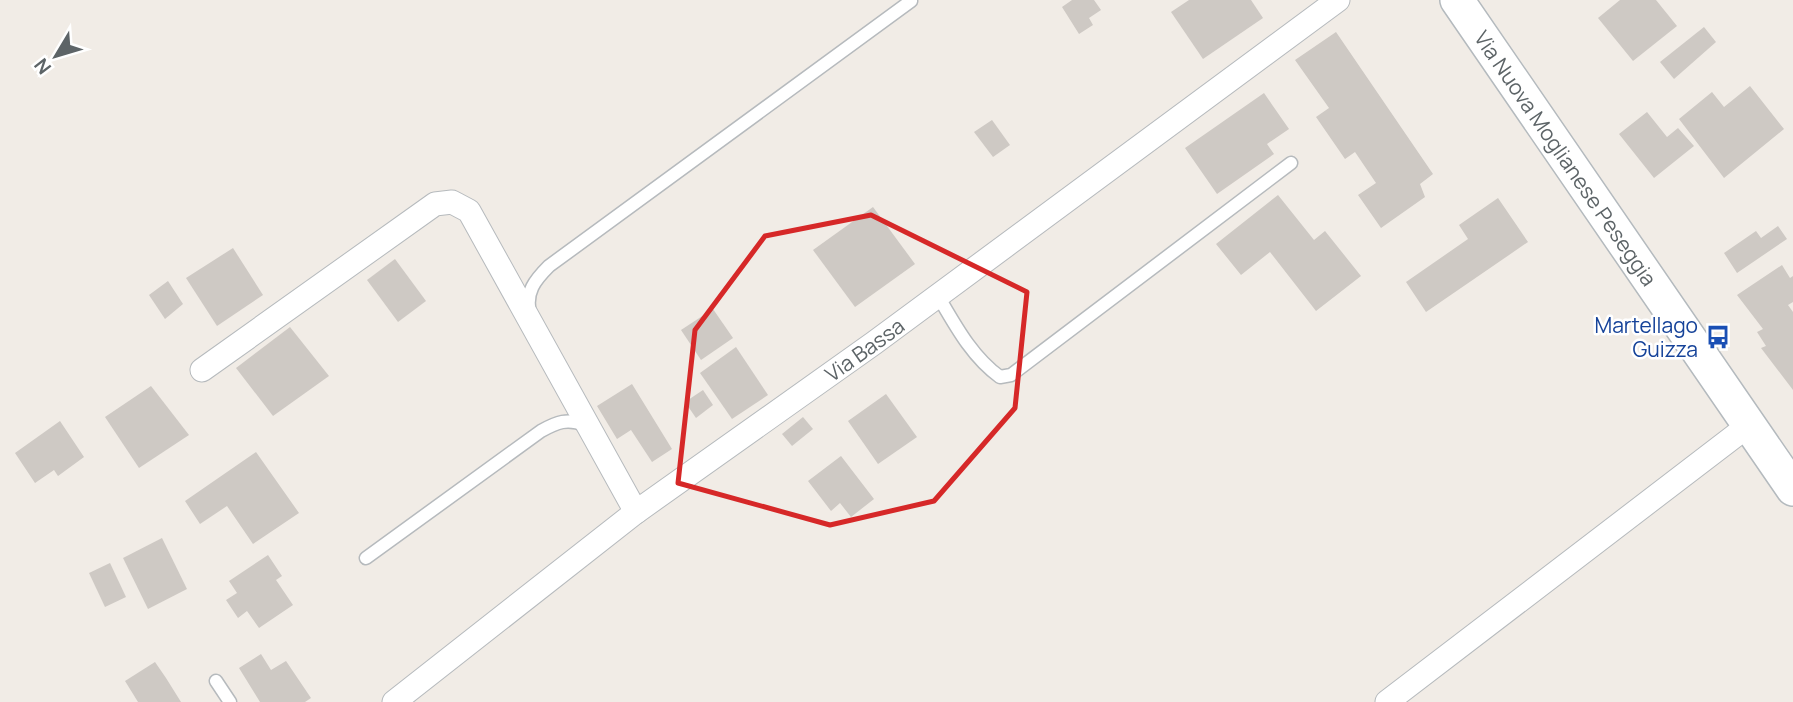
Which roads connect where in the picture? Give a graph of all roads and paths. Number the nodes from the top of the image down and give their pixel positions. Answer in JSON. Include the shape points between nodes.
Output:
{"nodes":[{"id":1,"x":1338,"y":0,"type":"edge"},
{"id":2,"x":1457,"y":0,"type":"edge"},
{"id":3,"x":911,"y":1,"type":"edge"},
{"id":4,"x":1290,"y":163,"type":"dead end"},
{"id":5,"x":938,"y":296,"type":"junction"},
{"id":6,"x":535,"y":330,"type":"junction"},
{"id":7,"x":202,"y":370,"type":"dead end"},
{"id":8,"x":1749,"y":425,"type":"junction"},
{"id":9,"x":589,"y":427,"type":"junction"},
{"id":10,"x":1793,"y":489,"type":"edge"},
{"id":11,"x":636,"y":512,"type":"junction"},
{"id":12,"x":366,"y":558,"type":"dead end"},
{"id":13,"x":216,"y":681,"type":"dead end"},
{"id":14,"x":230,"y":702,"type":"edge"},
{"id":15,"x":394,"y":702,"type":"edge"},
{"id":16,"x":1387,"y":702,"type":"edge"}],
"edges":[{"from":1,"to":5,"type":"street","name":"Via Bassa"},
{"from":2,"to":8,"type":"main road","name":"Via Nuova Moglianese Peseggia"},
{"from":3,"to":6,"type":"lane","via":[[549,266],[532,284],[528,303]]},
{"from":4,"to":5,"type":"lane","via":[[1011,376],[1000,377],[987,368]]},
{"from":5,"to":11,"type":"street","name":"Via Bassa"},
{"from":6,"to":7,"type":"street","via":[[469,211],[452,202],[435,204]]},
{"from":6,"to":9,"type":"street"},
{"from":8,"to":10,"type":"main road","name":"Via Nuova Moglianese Peseggia"},
{"from":8,"to":16,"type":"street"},
{"from":9,"to":11,"type":"street"},
{"from":9,"to":12,"type":"lane","via":[[572,420],[541,431]]},
{"from":11,"to":15,"type":"street","name":"Via Bassa"},
{"from":13,"to":14,"type":"lane"}]}
